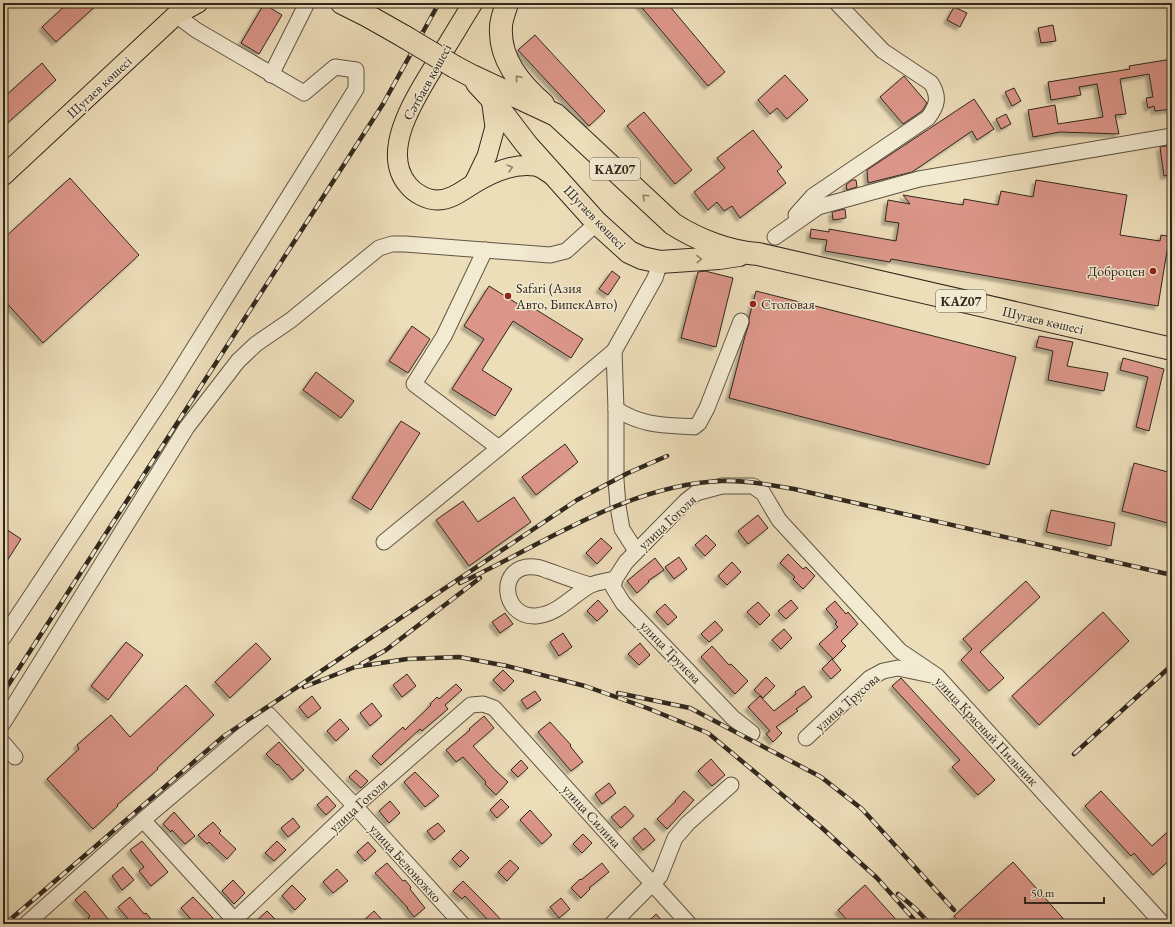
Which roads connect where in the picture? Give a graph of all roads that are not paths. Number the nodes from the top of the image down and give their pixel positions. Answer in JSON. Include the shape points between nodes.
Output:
{"nodes":[{"id":1,"x":198,"y":3,"type":"edge"},
{"id":2,"x":306,"y":3,"type":"edge"},
{"id":3,"x":342,"y":3,"type":"edge"},
{"id":4,"x":473,"y":3,"type":"edge"},
{"id":5,"x":507,"y":3,"type":"edge"},
{"id":6,"x":837,"y":3,"type":"edge"},
{"id":7,"x":176,"y":15,"type":"junction"},
{"id":8,"x":463,"y":72,"type":"junction"},
{"id":9,"x":271,"y":75,"type":"junction"},
{"id":10,"x":492,"y":98,"type":"junction"},
{"id":11,"x":556,"y":115,"type":"junction"},
{"id":12,"x":1172,"y":136,"type":"edge"},
{"id":13,"x":527,"y":145,"type":"junction"},
{"id":14,"x":3,"y":176,"type":"edge"},
{"id":15,"x":558,"y":179,"type":"junction"},
{"id":16,"x":474,"y":183,"type":"junction"},
{"id":17,"x":597,"y":223,"type":"junction"},
{"id":18,"x":673,"y":224,"type":"junction"},
{"id":19,"x":775,"y":237,"type":"junction"},
{"id":20,"x":485,"y":250,"type":"junction"},
{"id":21,"x":754,"y":254,"type":"junction"},
{"id":22,"x":660,"y":262,"type":"junction"},
{"id":23,"x":741,"y":321,"type":"dead end"},
{"id":24,"x":1172,"y":349,"type":"edge"},
{"id":25,"x":614,"y":351,"type":"junction"},
{"id":26,"x":616,"y":409,"type":"junction"},
{"id":27,"x":499,"y":448,"type":"junction"},
{"id":28,"x":736,"y":485,"type":"joint"},
{"id":29,"x":384,"y":542,"type":"dead end"},
{"id":30,"x":636,"y":551,"type":"junction"},
{"id":31,"x":615,"y":578,"type":"junction"},
{"id":32,"x":590,"y":586,"type":"junction"},
{"id":33,"x":3,"y":638,"type":"edge"},
{"id":34,"x":937,"y":676,"type":"junction"},
{"id":35,"x":494,"y":708,"type":"joint"},
{"id":36,"x":3,"y":722,"type":"edge"},
{"id":37,"x":752,"y":733,"type":"dead end"},
{"id":38,"x":806,"y":738,"type":"dead end"},
{"id":39,"x":3,"y":743,"type":"edge"},
{"id":40,"x":15,"y":757,"type":"dead end"},
{"id":41,"x":731,"y":785,"type":"dead end"},
{"id":42,"x":355,"y":806,"type":"junction"},
{"id":43,"x":143,"y":820,"type":"junction"},
{"id":44,"x":653,"y":884,"type":"junction"},
{"id":45,"x":234,"y":923,"type":"edge"},
{"id":46,"x":26,"y":924,"type":"edge"},
{"id":47,"x":462,"y":924,"type":"edge"},
{"id":48,"x":612,"y":924,"type":"edge"},
{"id":49,"x":689,"y":924,"type":"edge"},
{"id":50,"x":1163,"y":924,"type":"edge"}],
"edges":[{"from":1,"to":7,"type":"main road","name":"Шугаев көшесі"},
{"from":2,"to":9,"type":"street"},
{"from":3,"to":8,"type":"highway","name":"Шугаев көшесі","number":"KAZ07","bridge":true},
{"from":4,"to":16,"type":"main road","name":"Сәтбаев көшесі","via":[[415,99],[402,127],[397,155],[400,173],[406,183],[424,197],[436,200],[452,197]]},
{"from":11,"to":5,"type":"highway","one_way":true,"via":[[534,96],[508,63],[502,45],[500,26]]},
{"from":6,"to":19,"type":"street","via":[[883,51],[931,84],[937,99],[935,109],[928,118],[814,196]]},
{"from":7,"to":9,"type":"street","via":[[196,30]]},
{"from":7,"to":14,"type":"main road","name":"Шугаев көшесі"},
{"from":8,"to":10,"type":"highway","name":"Шугаев көшесі"},
{"from":8,"to":11,"type":"highway","name":"Шугаев көшесі","number":"KAZ07"},
{"from":9,"to":33,"type":"street","via":[[304,93],[335,67],[356,70],[356,89],[168,388]]},
{"from":10,"to":13,"type":"highway","number":"KAZ07"},
{"from":10,"to":16,"type":"main road","name":"Сәтбаев көшесі","via":[[495,127],[487,156]]},
{"from":11,"to":13,"type":"highway","via":[[541,113],[531,119],[526,129]]},
{"from":18,"to":11,"type":"highway","name":"Шугаев көшесі","number":"KAZ07","one_way":true},
{"from":12,"to":19,"type":"street","via":[[919,179],[818,207]]},
{"from":13,"to":15,"type":"highway","name":"Шугаев көшесі","number":"KAZ07"},
{"from":16,"to":15,"type":"main road","name":"Сәтбаев көшесі","one_way":true,"via":[[512,166],[537,166]]},
{"from":15,"to":17,"type":"highway","name":"Шугаев көшесі","number":"KAZ07"},
{"from":17,"to":20,"type":"street","via":[[566,251],[550,255]]},
{"from":17,"to":22,"type":"highway","name":"Шугаев көшесі","number":"KAZ07","via":[[629,252]]},
{"from":18,"to":21,"type":"highway","name":"Шугаев көшесі","number":"KAZ07","via":[[706,242]]},
{"from":18,"to":22,"type":"highway","via":[[678,235],[675,248],[671,255]]},
{"from":19,"to":21,"type":"street"},
{"from":20,"to":27,"type":"street","via":[[444,336],[414,384]]},
{"from":20,"to":36,"type":"street","via":[[405,244],[379,248],[291,320],[256,344],[238,361],[187,427]]},
{"from":22,"to":21,"type":"highway","name":"Шугаев көшесі","number":"KAZ07","one_way":true},
{"from":21,"to":24,"type":"highway","name":"Шугаев көшесі","number":"KAZ07"},
{"from":22,"to":25,"type":"street","via":[[655,278]]},
{"from":23,"to":26,"type":"street","via":[[699,424],[694,427],[661,425],[637,420]]},
{"from":25,"to":26,"type":"street"},
{"from":25,"to":27,"type":"street"},
{"from":26,"to":30,"type":"street","via":[[618,506],[622,529]]},
{"from":27,"to":29,"type":"street"},
{"from":28,"to":30,"type":"street","name":"улица Гоголя","via":[[696,493]]},
{"from":28,"to":34,"type":"street","name":"улица Красный Пильщик","via":[[753,486],[763,493],[779,520],[900,651]]},
{"from":30,"to":31,"type":"street","name":"улица Гоголя"},
{"from":31,"to":32,"type":"street"},
{"from":31,"to":37,"type":"street","name":"улица Трунева","via":[[613,587],[624,603],[733,718]]},
{"from":32,"to":32,"type":"street","via":[[554,611],[536,616],[519,612],[508,596],[508,582],[515,571],[536,566]]},
{"from":34,"to":38,"type":"street","name":"улица Трусова","via":[[898,668],[883,671],[870,678]]},
{"from":34,"to":50,"type":"street","name":"улица Красный Пильщик"},
{"from":35,"to":42,"type":"street","name":"улица Гоголя","via":[[483,704],[471,705]]},
{"from":35,"to":44,"type":"street","name":"улица Силина"},
{"from":39,"to":40,"type":"street"},
{"from":41,"to":44,"type":"street","via":[[688,822],[676,838],[660,876]]},
{"from":42,"to":43,"type":"street","name":"улица Белоножко","via":[[268,714]]},
{"from":42,"to":45,"type":"street","name":"улица Гоголя"},
{"from":42,"to":47,"type":"street","name":"улица Белоножко"},
{"from":43,"to":45,"type":"street"},
{"from":43,"to":46,"type":"street"},
{"from":44,"to":48,"type":"street"},
{"from":44,"to":49,"type":"street","name":"улица Силина"}]}
